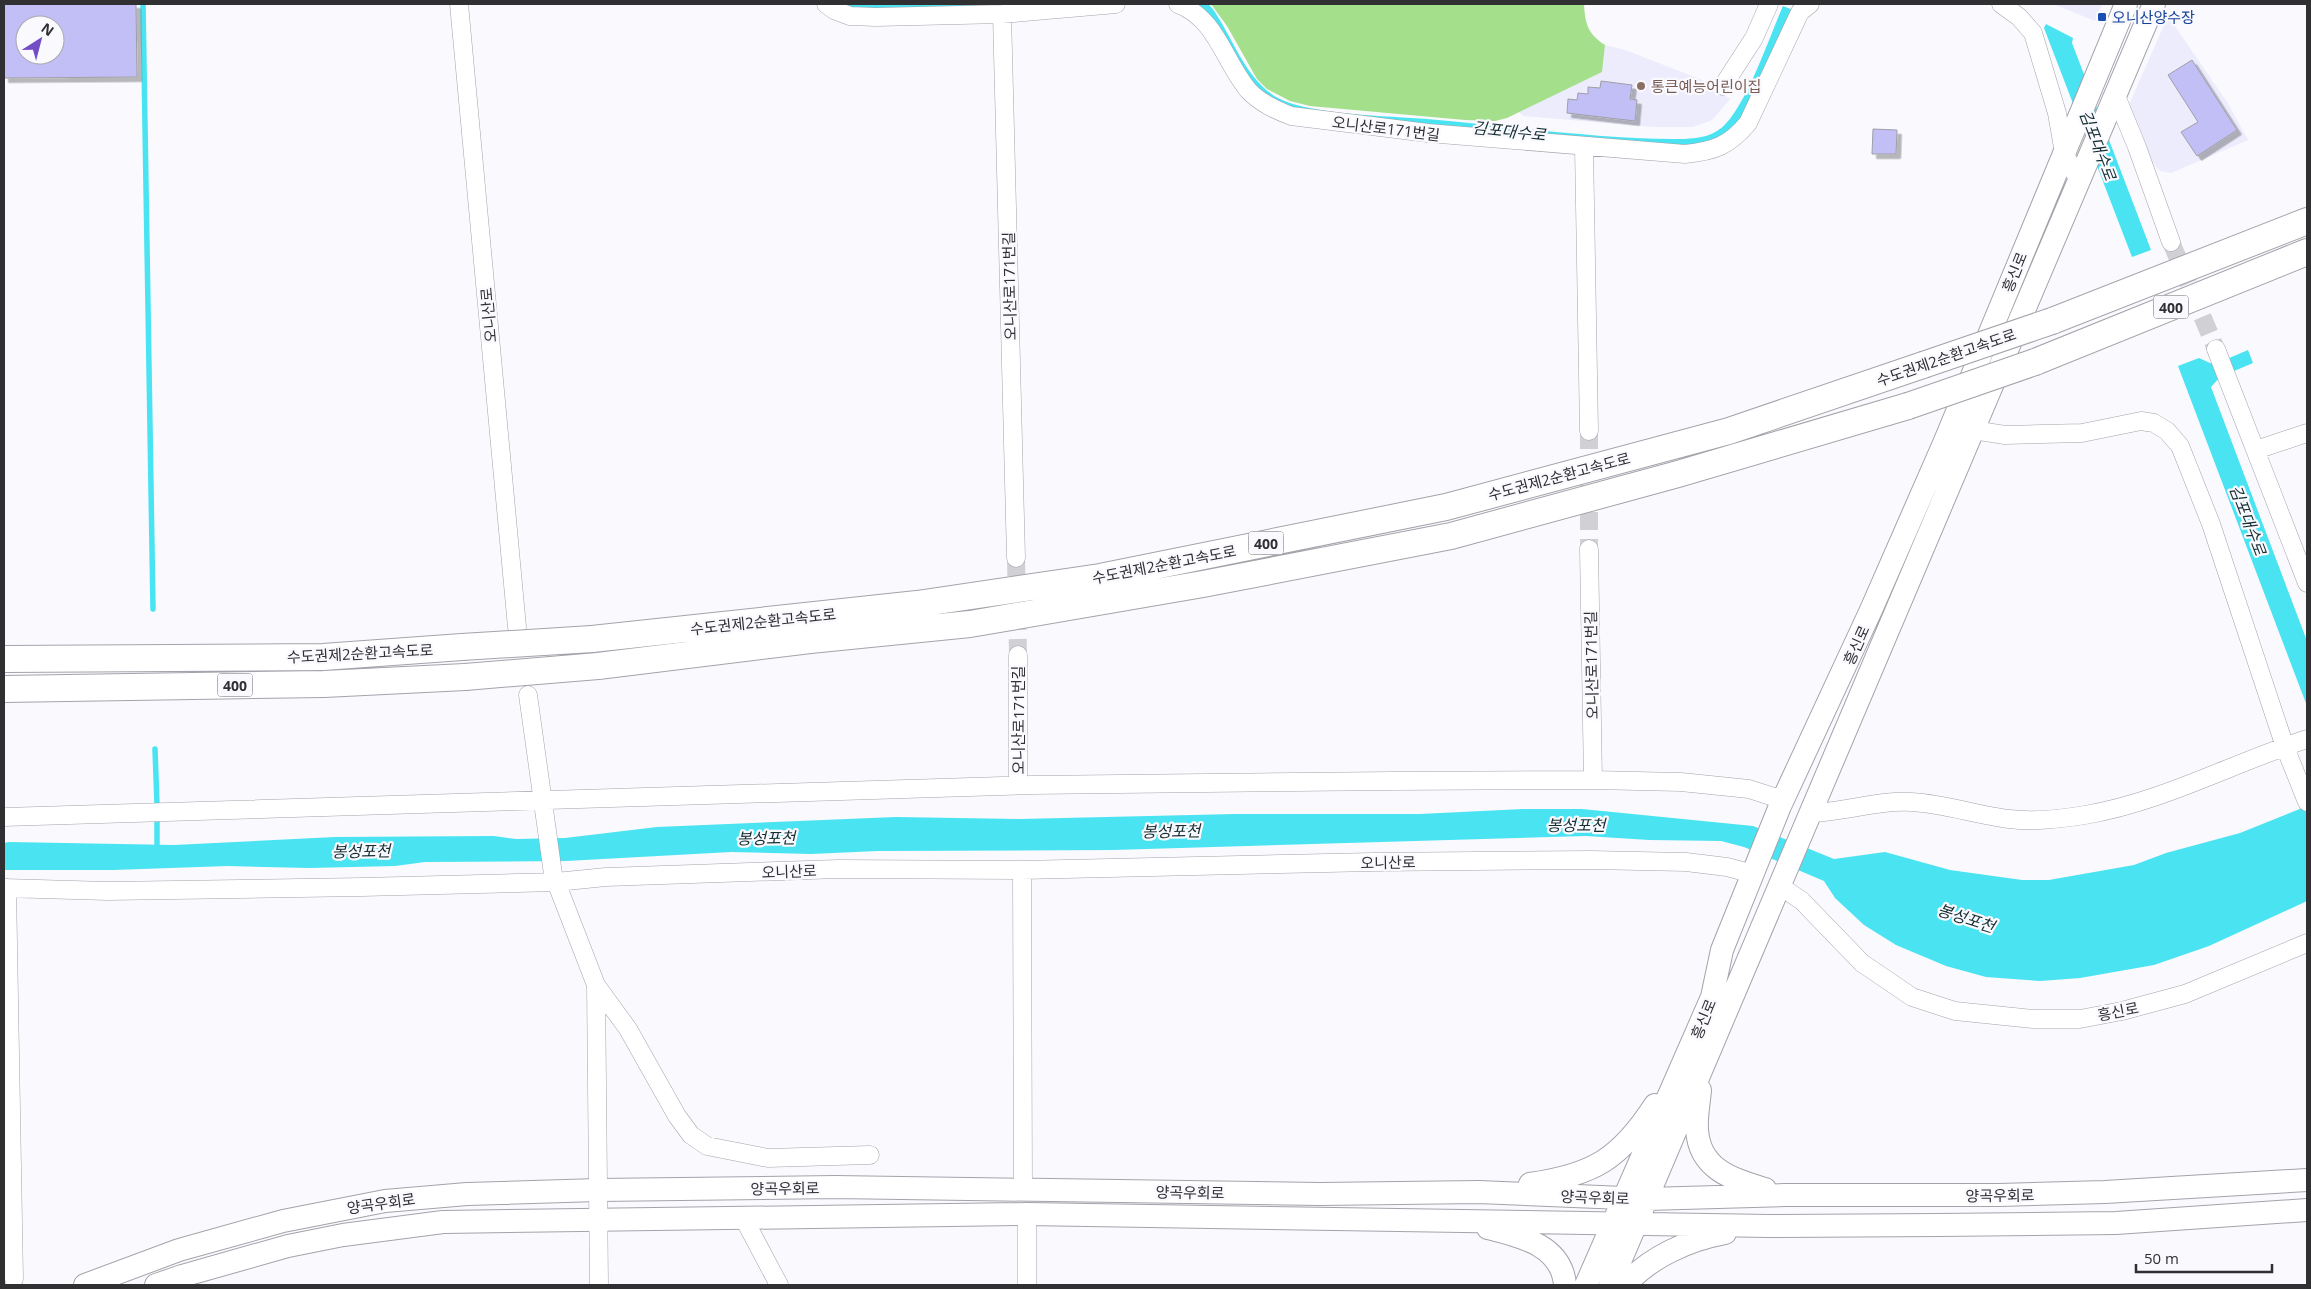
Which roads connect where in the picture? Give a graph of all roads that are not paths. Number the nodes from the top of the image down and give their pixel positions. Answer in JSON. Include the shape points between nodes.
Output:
{"nodes":[{"id":1,"x":459,"y":4,"type":"edge"},
{"id":2,"x":826,"y":4,"type":"edge"},
{"id":3,"x":1116,"y":4,"type":"edge"},
{"id":4,"x":1178,"y":4,"type":"edge"},
{"id":5,"x":1769,"y":4,"type":"edge"},
{"id":6,"x":2001,"y":4,"type":"edge"},
{"id":7,"x":2126,"y":4,"type":"edge"},
{"id":8,"x":2154,"y":4,"type":"edge"},
{"id":9,"x":1806,"y":5,"type":"edge"},
{"id":10,"x":1002,"y":14,"type":"junction"},
{"id":11,"x":1723,"y":86,"type":"dead end"},
{"id":12,"x":2115,"y":100,"type":"junction"},
{"id":13,"x":1584,"y":147,"type":"junction"},
{"id":14,"x":2064,"y":153,"type":"junction"},
{"id":15,"x":2082,"y":171,"type":"junction"},
{"id":16,"x":2307,"y":222,"type":"edge"},
{"id":17,"x":2171,"y":242,"type":"tunnel mouth"},
{"id":18,"x":2307,"y":252,"type":"edge"},
{"id":19,"x":2218,"y":354,"type":"tunnel mouth"},
{"id":20,"x":1974,"y":430,"type":"junction"},
{"id":21,"x":1589,"y":432,"type":"tunnel mouth"},
{"id":22,"x":2307,"y":433,"type":"edge"},
{"id":23,"x":2256,"y":450,"type":"junction"},
{"id":24,"x":1589,"y":549,"type":"tunnel mouth"},
{"id":25,"x":1016,"y":558,"type":"tunnel mouth"},
{"id":26,"x":2307,"y":583,"type":"edge"},
{"id":27,"x":517,"y":627,"type":"dead end"},
{"id":28,"x":1018,"y":655,"type":"tunnel mouth"},
{"id":29,"x":4,"y":659,"type":"edge"},
{"id":30,"x":4,"y":689,"type":"edge"},
{"id":31,"x":528,"y":695,"type":"dead end"},
{"id":32,"x":2307,"y":740,"type":"edge"},
{"id":33,"x":2288,"y":752,"type":"junction"},
{"id":34,"x":1593,"y":780,"type":"junction"},
{"id":35,"x":1018,"y":785,"type":"junction"},
{"id":36,"x":2307,"y":802,"type":"edge"},
{"id":37,"x":1782,"y":803,"type":"junction"},
{"id":38,"x":543,"y":804,"type":"junction"},
{"id":39,"x":1809,"y":816,"type":"junction"},
{"id":40,"x":4,"y":817,"type":"edge"},
{"id":41,"x":1022,"y":870,"type":"junction"},
{"id":42,"x":1755,"y":870,"type":"junction"},
{"id":43,"x":555,"y":878,"type":"junction"},
{"id":44,"x":1783,"y":880,"type":"junction"},
{"id":45,"x":5,"y":888,"type":"edge"},
{"id":46,"x":2307,"y":943,"type":"edge"},
{"id":47,"x":596,"y":986,"type":"junction"},
{"id":48,"x":1695,"y":1063,"type":"junction"},
{"id":49,"x":870,"y":1155,"type":"dead end"},
{"id":50,"x":2307,"y":1180,"type":"edge"},
{"id":51,"x":1023,"y":1189,"type":"junction"},
{"id":52,"x":598,"y":1190,"type":"junction"},
{"id":53,"x":1479,"y":1192,"type":"junction"},
{"id":54,"x":1786,"y":1194,"type":"junction"},
{"id":55,"x":1625,"y":1198,"type":"junction"},
{"id":56,"x":1647,"y":1199,"type":"junction"},
{"id":57,"x":2307,"y":1210,"type":"edge"},
{"id":58,"x":1027,"y":1214,"type":"junction"},
{"id":59,"x":743,"y":1217,"type":"junction"},
{"id":60,"x":1450,"y":1219,"type":"junction"},
{"id":61,"x":598,"y":1220,"type":"junction"},
{"id":62,"x":1614,"y":1223,"type":"junction"},
{"id":63,"x":1637,"y":1224,"type":"junction"},
{"id":64,"x":1769,"y":1226,"type":"junction"},
{"id":65,"x":14,"y":1279,"type":"dead end"},
{"id":66,"x":85,"y":1285,"type":"edge"},
{"id":67,"x":156,"y":1285,"type":"edge"},
{"id":68,"x":599,"y":1285,"type":"edge"},
{"id":69,"x":779,"y":1285,"type":"edge"},
{"id":70,"x":1027,"y":1285,"type":"edge"},
{"id":71,"x":1565,"y":1285,"type":"edge"},
{"id":72,"x":1586,"y":1285,"type":"edge"},
{"id":73,"x":1610,"y":1285,"type":"edge"},
{"id":74,"x":1626,"y":1285,"type":"edge"}],
"edges":[{"from":1,"to":27,"type":"street","name":"오니산로"},
{"from":2,"to":10,"type":"street","via":[[850,16]]},
{"from":3,"to":10,"type":"street"},
{"from":4,"to":13,"type":"street","name":"오니산로171번길","via":[[1191,9],[1204,20],[1248,89],[1266,104],[1292,116],[1428,133]]},
{"from":5,"to":11,"type":"street","via":[[1754,38]]},
{"from":6,"to":14,"type":"street","via":[[2020,17],[2033,33],[2057,113]]},
{"from":7,"to":14,"type":"main road","name":"흥신로"},
{"from":8,"to":12,"type":"main road","name":"흥신로"},
{"from":9,"to":13,"type":"street","name":"오니산로171번길","via":[[1748,122],[1736,137],[1721,146],[1685,154]]},
{"from":10,"to":25,"type":"street","name":"오니산로171번길"},
{"from":12,"to":15,"type":"main road","name":"흥신로"},
{"from":12,"to":17,"type":"street","via":[[2137,147]]},
{"from":13,"to":21,"type":"street"},
{"from":14,"to":15,"type":"street"},
{"from":14,"to":37,"type":"main road","name":"흥신로","via":[[1941,450]]},
{"from":15,"to":20,"type":"main road","name":"흥신로"},
{"from":16,"to":29,"type":"highway","name":"수도권제2순환고속도로","number":"400","bridge":true,"via":[[2052,321],[1729,431],[1427,510],[1100,577],[917,604],[592,639],[323,656]]},
{"from":18,"to":30,"type":"highway","name":"수도권제2순환고속도로","number":"400","bridge":true,"via":[[2035,362],[1908,406],[1451,536],[1203,584],[970,624],[598,666],[465,677],[315,684]]},
{"from":19,"to":23,"type":"street"},
{"from":20,"to":33,"type":"street","via":[[2005,434],[2082,433],[2140,420],[2154,423],[2167,431],[2180,446],[2211,524]]},
{"from":20,"to":39,"type":"main road","name":"흥신로"},
{"from":22,"to":23,"type":"street"},
{"from":23,"to":26,"type":"street"},
{"from":24,"to":34,"type":"street","name":"오니산로171번길"},
{"from":28,"to":35,"type":"street","name":"오니산로171번길"},
{"from":31,"to":38,"type":"street"},
{"from":32,"to":33,"type":"street"},
{"from":33,"to":36,"type":"street"},
{"from":33,"to":39,"type":"street","via":[[2086,815],[2011,819],[1911,802],[1875,804]]},
{"from":34,"to":35,"type":"street"},
{"from":34,"to":37,"type":"street","via":[[1681,782],[1749,789]]},
{"from":35,"to":38,"type":"street"},
{"from":37,"to":42,"type":"main road","name":"흥신로"},
{"from":38,"to":40,"type":"street"},
{"from":38,"to":43,"type":"street"},
{"from":39,"to":44,"type":"main road","name":"흥신로"},
{"from":41,"to":42,"type":"street","name":"오니산로","via":[[1591,860],[1686,862]]},
{"from":41,"to":43,"type":"street","name":"오니산로","via":[[819,870]]},
{"from":41,"to":51,"type":"street"},
{"from":42,"to":48,"type":"main road","name":"흥신로","via":[[1722,950]]},
{"from":43,"to":45,"type":"street","name":"오니산로","via":[[108,891]]},
{"from":43,"to":47,"type":"street"},
{"from":44,"to":46,"type":"street","name":"흥신로","via":[[1862,963],[1912,997],[1955,1011],[2033,1019],[2080,1018],[2122,1011],[2185,994]]},
{"from":44,"to":48,"type":"main road","name":"흥신로"},
{"from":45,"to":65,"type":"street"},
{"from":47,"to":49,"type":"street","via":[[628,1029],[677,1116],[691,1135],[707,1146],[768,1158]]},
{"from":47,"to":52,"type":"street"},
{"from":48,"to":53,"type":"main road","via":[[1619,1150],[1593,1168],[1557,1180]]},
{"from":48,"to":54,"type":"main road","via":[[1697,1130],[1701,1147],[1715,1169],[1729,1178]]},
{"from":48,"to":55,"type":"main road","name":"흥신로"},
{"from":48,"to":56,"type":"main road","name":"흥신로"},
{"from":50,"to":54,"type":"main road","name":"양곡우회로","via":[[2000,1196]]},
{"from":51,"to":52,"type":"main road","name":"양곡우회로"},
{"from":51,"to":53,"type":"main road","name":"양곡우회로","via":[[1320,1194]]},
{"from":52,"to":61,"type":"street"},
{"from":52,"to":66,"type":"main road","name":"양곡우회로","via":[[467,1194],[336,1209],[178,1250]]},
{"from":53,"to":55,"type":"main road","name":"양곡우회로"},
{"from":54,"to":56,"type":"main road","name":"양곡우회로"},
{"from":55,"to":56,"type":"main road","name":"양곡우회로"},
{"from":55,"to":62,"type":"main road","name":"흥신로"},
{"from":56,"to":63,"type":"main road","name":"흥신로"},
{"from":57,"to":64,"type":"main road","name":"양곡우회로","via":[[2116,1223]]},
{"from":58,"to":59,"type":"main road","name":"양곡우회로"},
{"from":58,"to":60,"type":"main road","name":"양곡우회로"},
{"from":58,"to":70,"type":"street"},
{"from":59,"to":61,"type":"main road","name":"양곡우회로"},
{"from":59,"to":69,"type":"street"},
{"from":60,"to":62,"type":"main road","name":"양곡우회로"},
{"from":60,"to":71,"type":"main road","via":[[1540,1244],[1556,1258]]},
{"from":61,"to":67,"type":"main road","name":"양곡우회로","via":[[442,1222],[344,1235],[237,1260]]},
{"from":61,"to":68,"type":"street"},
{"from":62,"to":63,"type":"main road","name":"양곡우회로"},
{"from":62,"to":72,"type":"main road","name":"흥신로"},
{"from":63,"to":64,"type":"main road","name":"양곡우회로"},
{"from":63,"to":73,"type":"main road","name":"흥신로"},
{"from":64,"to":74,"type":"main road","via":[[1703,1237],[1647,1265]]}]}
